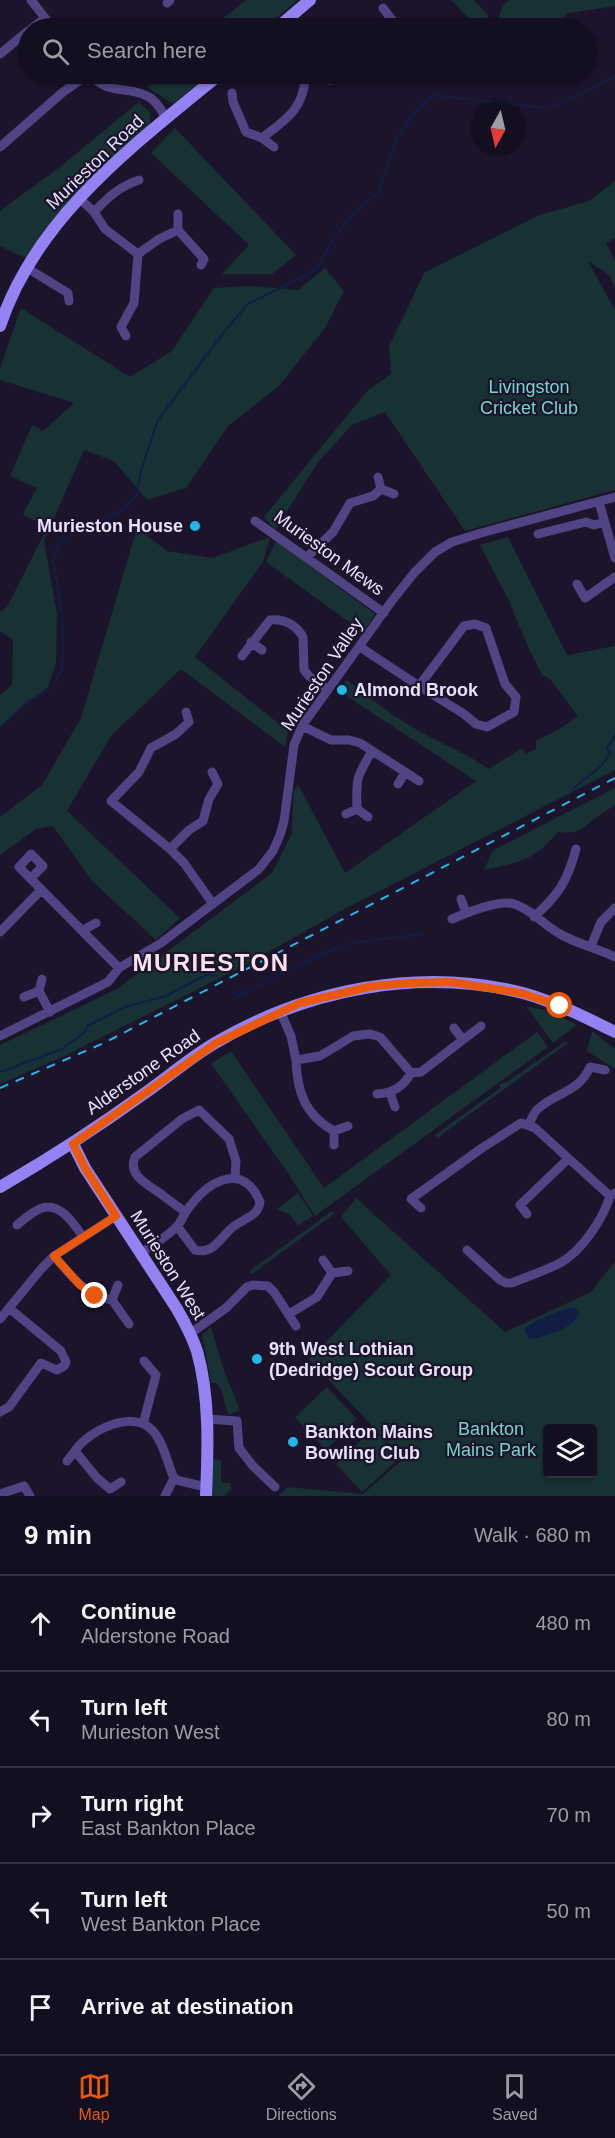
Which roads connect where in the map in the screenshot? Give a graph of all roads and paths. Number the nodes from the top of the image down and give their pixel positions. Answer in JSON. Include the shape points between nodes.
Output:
{"nodes":[{"id":1,"x":31,"y":0,"type":"edge"},
{"id":2,"x":310,"y":0,"type":"edge"},
{"id":3,"x":383,"y":8,"type":"dead end"},
{"id":4,"x":45,"y":18,"type":"edge"},
{"id":5,"x":291,"y":18,"type":"edge"},
{"id":6,"x":389,"y":18,"type":"edge"},
{"id":7,"x":18,"y":39,"type":"edge"},
{"id":8,"x":0,"y":54,"type":"edge"},
{"id":9,"x":75,"y":84,"type":"edge"},
{"id":10,"x":102,"y":84,"type":"edge"},
{"id":11,"x":208,"y":84,"type":"edge"},
{"id":12,"x":304,"y":84,"type":"edge"},
{"id":13,"x":230,"y":99,"type":"dead end"},
{"id":14,"x":166,"y":118,"type":"junction"},
{"id":15,"x":262,"y":138,"type":"junction"},
{"id":16,"x":0,"y":147,"type":"edge"},
{"id":17,"x":274,"y":147,"type":"dead end"},
{"id":18,"x":139,"y":180,"type":"dead end"},
{"id":19,"x":79,"y":198,"type":"junction"},
{"id":20,"x":94,"y":212,"type":"junction"},
{"id":21,"x":178,"y":214,"type":"dead end"},
{"id":22,"x":178,"y":230,"type":"junction"},
{"id":23,"x":138,"y":254,"type":"junction"},
{"id":24,"x":204,"y":260,"type":"dead end"},
{"id":25,"x":27,"y":268,"type":"junction"},
{"id":26,"x":71,"y":295,"type":"dead end"},
{"id":27,"x":134,"y":303,"type":"junction"},
{"id":28,"x":143,"y":309,"type":"dead end"},
{"id":29,"x":0,"y":326,"type":"edge"},
{"id":30,"x":126,"y":336,"type":"dead end"},
{"id":31,"x":378,"y":477,"type":"dead end"},
{"id":32,"x":381,"y":489,"type":"junction"},
{"id":33,"x":394,"y":494,"type":"dead end"},
{"id":34,"x":615,"y":497,"type":"edge"},
{"id":35,"x":599,"y":502,"type":"junction"},
{"id":36,"x":255,"y":521,"type":"dead end"},
{"id":37,"x":605,"y":522,"type":"junction"},
{"id":38,"x":538,"y":534,"type":"dead end"},
{"id":39,"x":307,"y":557,"type":"junction"},
{"id":40,"x":615,"y":558,"type":"edge"},
{"id":41,"x":615,"y":577,"type":"edge"},
{"id":42,"x":577,"y":584,"type":"dead end"},
{"id":43,"x":585,"y":598,"type":"junction"},
{"id":44,"x":590,"y":609,"type":"dead end"},
{"id":45,"x":384,"y":613,"type":"junction"},
{"id":46,"x":251,"y":642,"type":"junction"},
{"id":47,"x":360,"y":647,"type":"junction"},
{"id":48,"x":262,"y":650,"type":"dead end"},
{"id":49,"x":242,"y":656,"type":"dead end"},
{"id":50,"x":419,"y":686,"type":"junction"},
{"id":51,"x":328,"y":690,"type":"junction"},
{"id":52,"x":186,"y":712,"type":"dead end"},
{"id":53,"x":189,"y":722,"type":"junction"},
{"id":54,"x":200,"y":726,"type":"dead end"},
{"id":55,"x":302,"y":726,"type":"junction"},
{"id":56,"x":372,"y":751,"type":"junction"},
{"id":57,"x":212,"y":772,"type":"dead end"},
{"id":58,"x":405,"y":773,"type":"junction"},
{"id":59,"x":419,"y":782,"type":"dead end"},
{"id":60,"x":398,"y":784,"type":"dead end"},
{"id":61,"x":111,"y":801,"type":"junction"},
{"id":62,"x":104,"y":809,"type":"dead end"},
{"id":63,"x":357,"y":809,"type":"junction"},
{"id":64,"x":346,"y":814,"type":"dead end"},
{"id":65,"x":368,"y":817,"type":"dead end"},
{"id":66,"x":170,"y":849,"type":"junction"},
{"id":67,"x":576,"y":849,"type":"dead end"},
{"id":68,"x":572,"y":864,"type":"junction"},
{"id":69,"x":583,"y":867,"type":"dead end"},
{"id":70,"x":31,"y":878,"type":"dead end"},
{"id":71,"x":41,"y":890,"type":"junction"},
{"id":72,"x":461,"y":899,"type":"dead end"},
{"id":73,"x":213,"y":904,"type":"junction"},
{"id":74,"x":615,"y":908,"type":"edge"},
{"id":75,"x":466,"y":913,"type":"junction"},
{"id":76,"x":534,"y":917,"type":"junction"},
{"id":77,"x":452,"y":918,"type":"dead end"},
{"id":78,"x":96,"y":923,"type":"dead end"},
{"id":79,"x":82,"y":930,"type":"junction"},
{"id":80,"x":0,"y":932,"type":"edge"},
{"id":81,"x":591,"y":946,"type":"junction"},
{"id":82,"x":615,"y":957,"type":"edge"},
{"id":83,"x":120,"y":968,"type":"junction"},
{"id":84,"x":42,"y":979,"type":"dead end"},
{"id":85,"x":39,"y":992,"type":"junction"},
{"id":86,"x":24,"y":998,"type":"dead end"},
{"id":87,"x":280,"y":1011,"type":"junction"},
{"id":88,"x":50,"y":1012,"type":"junction"},
{"id":89,"x":481,"y":1026,"type":"dead end"},
{"id":90,"x":454,"y":1028,"type":"dead end"},
{"id":91,"x":615,"y":1032,"type":"edge"},
{"id":92,"x":0,"y":1036,"type":"edge"},
{"id":93,"x":463,"y":1040,"type":"junction"},
{"id":94,"x":583,"y":1059,"type":"dead end"},
{"id":95,"x":296,"y":1060,"type":"junction"},
{"id":96,"x":590,"y":1068,"type":"junction"},
{"id":97,"x":605,"y":1070,"type":"dead end"},
{"id":98,"x":411,"y":1073,"type":"junction"},
{"id":99,"x":390,"y":1093,"type":"junction"},
{"id":100,"x":377,"y":1094,"type":"dead end"},
{"id":101,"x":395,"y":1107,"type":"dead end"},
{"id":102,"x":529,"y":1124,"type":"junction"},
{"id":103,"x":348,"y":1126,"type":"dead end"},
{"id":104,"x":334,"y":1131,"type":"junction"},
{"id":105,"x":334,"y":1145,"type":"dead end"},
{"id":106,"x":69,"y":1146,"type":"junction"},
{"id":107,"x":568,"y":1159,"type":"junction"},
{"id":108,"x":235,"y":1177,"type":"junction"},
{"id":109,"x":0,"y":1187,"type":"edge"},
{"id":110,"x":402,"y":1192,"type":"dead end"},
{"id":111,"x":612,"y":1195,"type":"edge"},
{"id":112,"x":411,"y":1199,"type":"junction"},
{"id":113,"x":420,"y":1208,"type":"dead end"},
{"id":114,"x":185,"y":1212,"type":"junction"},
{"id":115,"x":527,"y":1214,"type":"dead end"},
{"id":116,"x":116,"y":1216,"type":"junction"},
{"id":117,"x":17,"y":1225,"type":"dead end"},
{"id":118,"x":177,"y":1226,"type":"junction"},
{"id":119,"x":83,"y":1237,"type":"junction"},
{"id":120,"x":467,"y":1250,"type":"dead end"},
{"id":121,"x":141,"y":1254,"type":"junction"},
{"id":122,"x":54,"y":1256,"type":"junction"},
{"id":123,"x":323,"y":1260,"type":"dead end"},
{"id":124,"x":348,"y":1271,"type":"dead end"},
{"id":125,"x":332,"y":1273,"type":"junction"},
{"id":126,"x":118,"y":1285,"type":"dead end"},
{"id":127,"x":111,"y":1299,"type":"junction"},
{"id":128,"x":9,"y":1308,"type":"junction"},
{"id":129,"x":289,"y":1314,"type":"junction"},
{"id":130,"x":0,"y":1319,"type":"edge"},
{"id":131,"x":129,"y":1324,"type":"dead end"},
{"id":132,"x":296,"y":1326,"type":"dead end"},
{"id":133,"x":190,"y":1334,"type":"junction"},
{"id":134,"x":54,"y":1346,"type":"junction"},
{"id":135,"x":144,"y":1361,"type":"dead end"},
{"id":136,"x":41,"y":1363,"type":"junction"},
{"id":137,"x":165,"y":1370,"type":"dead end"},
{"id":138,"x":156,"y":1375,"type":"junction"},
{"id":139,"x":0,"y":1412,"type":"edge"},
{"id":140,"x":206,"y":1419,"type":"junction"},
{"id":141,"x":143,"y":1424,"type":"junction"},
{"id":142,"x":75,"y":1451,"type":"junction"},
{"id":143,"x":67,"y":1461,"type":"dead end"},
{"id":144,"x":174,"y":1478,"type":"junction"},
{"id":145,"x":121,"y":1482,"type":"dead end"},
{"id":146,"x":275,"y":1487,"type":"dead end"},
{"id":147,"x":108,"y":1492,"type":"edge"},
{"id":148,"x":206,"y":1492,"type":"edge"},
{"id":149,"x":0,"y":1494,"type":"edge"},
{"id":150,"x":30,"y":1496,"type":"edge"},
{"id":151,"x":165,"y":1496,"type":"edge"}],
"edges":[{"from":1,"to":4,"type":"street"},
{"from":2,"to":5,"type":"street"},
{"from":3,"to":6,"type":"street"},
{"from":7,"to":8,"type":"street"},
{"from":9,"to":16,"type":"street"},
{"from":10,"to":14,"type":"street","via":[[148,96]]},
{"from":11,"to":14,"type":"street","name":"Murieston Road"},
{"from":12,"to":15,"type":"street","via":[[300,103]]},
{"from":13,"to":15,"type":"street","via":[[246,132]]},
{"from":14,"to":19,"type":"street","name":"Murieston Road"},
{"from":15,"to":17,"type":"street"},
{"from":18,"to":20,"type":"street","via":[[128,179]]},
{"from":19,"to":20,"type":"street"},
{"from":19,"to":25,"type":"street","name":"Murieston Road"},
{"from":20,"to":23,"type":"street","via":[[105,229]]},
{"from":21,"to":22,"type":"street"},
{"from":22,"to":23,"type":"street"},
{"from":22,"to":24,"type":"street"},
{"from":23,"to":27,"type":"street"},
{"from":25,"to":26,"type":"street"},
{"from":25,"to":29,"type":"street","name":"Murieston Road"},
{"from":27,"to":28,"type":"street"},
{"from":27,"to":30,"type":"street","via":[[118,327]]},
{"from":31,"to":32,"type":"street"},
{"from":32,"to":33,"type":"street"},
{"from":32,"to":39,"type":"street","via":[[373,496],[350,503],[333,532]]},
{"from":34,"to":35,"type":"street","name":"Murieston Valley"},
{"from":35,"to":37,"type":"street"},
{"from":35,"to":45,"type":"street","name":"Murieston Valley","via":[[452,542],[427,559]]},
{"from":36,"to":39,"type":"street","name":"Murieston Mews"},
{"from":37,"to":38,"type":"street","via":[[586,522]]},
{"from":37,"to":40,"type":"street"},
{"from":39,"to":45,"type":"street","name":"Murieston Mews"},
{"from":41,"to":43,"type":"street"},
{"from":42,"to":43,"type":"street"},
{"from":43,"to":44,"type":"street"},
{"from":45,"to":47,"type":"street","name":"Murieston Valley"},
{"from":46,"to":48,"type":"street"},
{"from":46,"to":49,"type":"street"},
{"from":46,"to":51,"type":"street","via":[[270,620],[288,622],[303,637],[303,670]]},
{"from":47,"to":50,"type":"street"},
{"from":47,"to":51,"type":"street","name":"Murieston Valley"},
{"from":50,"to":50,"type":"street","via":[[464,626],[475,624],[486,628],[506,684],[517,702],[514,712],[487,726],[476,724]]},
{"from":51,"to":55,"type":"street","name":"Murieston Valley"},
{"from":52,"to":53,"type":"street"},
{"from":53,"to":54,"type":"street"},
{"from":53,"to":61,"type":"street","via":[[151,748],[139,772]]},
{"from":55,"to":56,"type":"street","via":[[331,740],[360,743]]},
{"from":55,"to":73,"type":"street","name":"Murieston Valley","via":[[290,765],[284,821],[273,850],[260,869]]},
{"from":56,"to":58,"type":"street"},
{"from":56,"to":63,"type":"street","via":[[357,777]]},
{"from":57,"to":66,"type":"street","via":[[223,786],[209,800],[203,821]]},
{"from":58,"to":59,"type":"street"},
{"from":58,"to":60,"type":"street"},
{"from":61,"to":62,"type":"street"},
{"from":61,"to":66,"type":"street"},
{"from":63,"to":64,"type":"street"},
{"from":63,"to":65,"type":"street"},
{"from":66,"to":73,"type":"street"},
{"from":67,"to":68,"type":"street"},
{"from":68,"to":69,"type":"street"},
{"from":68,"to":76,"type":"street","via":[[557,895]]},
{"from":70,"to":71,"type":"street"},
{"from":71,"to":79,"type":"street"},
{"from":71,"to":80,"type":"street"},
{"from":72,"to":75,"type":"street"},
{"from":73,"to":83,"type":"street","name":"Murieston Valley"},
{"from":74,"to":81,"type":"street","via":[[601,922]]},
{"from":75,"to":76,"type":"street","via":[[502,903],[513,904]]},
{"from":75,"to":77,"type":"street"},
{"from":76,"to":81,"type":"street","via":[[573,941]]},
{"from":78,"to":79,"type":"street"},
{"from":79,"to":83,"type":"street"},
{"from":81,"to":82,"type":"street"},
{"from":83,"to":88,"type":"street","name":"Murieston Valley","via":[[108,982]]},
{"from":84,"to":85,"type":"street"},
{"from":85,"to":86,"type":"street"},
{"from":85,"to":88,"type":"street"},
{"from":87,"to":91,"type":"street","name":"Alderstone Road","via":[[373,986],[451,982],[540,999]]},
{"from":87,"to":95,"type":"street"},
{"from":87,"to":106,"type":"street","name":"Alderstone Road","via":[[216,1043]]},
{"from":88,"to":92,"type":"street","name":"Murieston Valley"},
{"from":89,"to":93,"type":"street"},
{"from":90,"to":93,"type":"street"},
{"from":93,"to":98,"type":"street","via":[[421,1072]]},
{"from":94,"to":96,"type":"street"},
{"from":95,"to":98,"type":"street","via":[[320,1056],[353,1036],[370,1034],[380,1037]]},
{"from":95,"to":104,"type":"street","via":[[304,1104]]},
{"from":96,"to":97,"type":"street"},
{"from":96,"to":102,"type":"street","via":[[585,1079],[537,1109]]},
{"from":98,"to":99,"type":"street","via":[[406,1082]]},
{"from":99,"to":100,"type":"street"},
{"from":99,"to":101,"type":"street"},
{"from":102,"to":107,"type":"street"},
{"from":102,"to":112,"type":"street","via":[[516,1125]]},
{"from":103,"to":104,"type":"street"},
{"from":104,"to":105,"type":"street"},
{"from":106,"to":109,"type":"street","name":"Alderstone Road"},
{"from":106,"to":116,"type":"street","name":"Murieston West"},
{"from":107,"to":111,"type":"street"},
{"from":107,"to":115,"type":"street","via":[[516,1203]]},
{"from":108,"to":114,"type":"street","via":[[208,1188]]},
{"from":108,"to":114,"type":"street","via":[[236,1161],[229,1139],[200,1110],[182,1119],[135,1157],[133,1168],[147,1186]]},
{"from":108,"to":118,"type":"street","via":[[257,1194],[260,1202],[256,1213],[204,1251],[195,1250]]},
{"from":110,"to":112,"type":"street"},
{"from":111,"to":120,"type":"street","via":[[606,1210],[570,1256],[512,1283],[500,1280],[480,1254]]},
{"from":112,"to":113,"type":"street"},
{"from":114,"to":118,"type":"street"},
{"from":116,"to":119,"type":"street"},
{"from":116,"to":121,"type":"street","name":"Murieston West"},
{"from":117,"to":119,"type":"street","via":[[54,1203]]},
{"from":118,"to":121,"type":"street"},
{"from":119,"to":122,"type":"street"},
{"from":121,"to":133,"type":"street","name":"Murieston West"},
{"from":122,"to":127,"type":"street","via":[[80,1285],[95,1296]]},
{"from":122,"to":128,"type":"street"},
{"from":123,"to":125,"type":"street"},
{"from":124,"to":125,"type":"street"},
{"from":125,"to":129,"type":"street","via":[[317,1297]]},
{"from":126,"to":127,"type":"street"},
{"from":127,"to":131,"type":"street"},
{"from":128,"to":130,"type":"street"},
{"from":128,"to":134,"type":"street"},
{"from":129,"to":132,"type":"street"},
{"from":129,"to":133,"type":"street","via":[[268,1286],[253,1285]]},
{"from":133,"to":140,"type":"street","name":"Murieston West","via":[[202,1377]]},
{"from":134,"to":136,"type":"street"},
{"from":134,"to":136,"type":"street","via":[[65,1358],[64,1366],[57,1370]]},
{"from":135,"to":138,"type":"street"},
{"from":136,"to":139,"type":"street","via":[[9,1407]]},
{"from":137,"to":138,"type":"street"},
{"from":138,"to":141,"type":"street"},
{"from":140,"to":146,"type":"street","via":[[237,1421],[239,1448]]},
{"from":140,"to":148,"type":"street","name":"Murieston West"},
{"from":141,"to":142,"type":"street","via":[[116,1423],[101,1428]]},
{"from":141,"to":144,"type":"street","via":[[158,1437]]},
{"from":142,"to":143,"type":"street"},
{"from":142,"to":147,"type":"street"},
{"from":144,"to":148,"type":"street"},
{"from":144,"to":151,"type":"street"},
{"from":145,"to":147,"type":"street"},
{"from":149,"to":150,"type":"street","via":[[24,1486]]}]}
